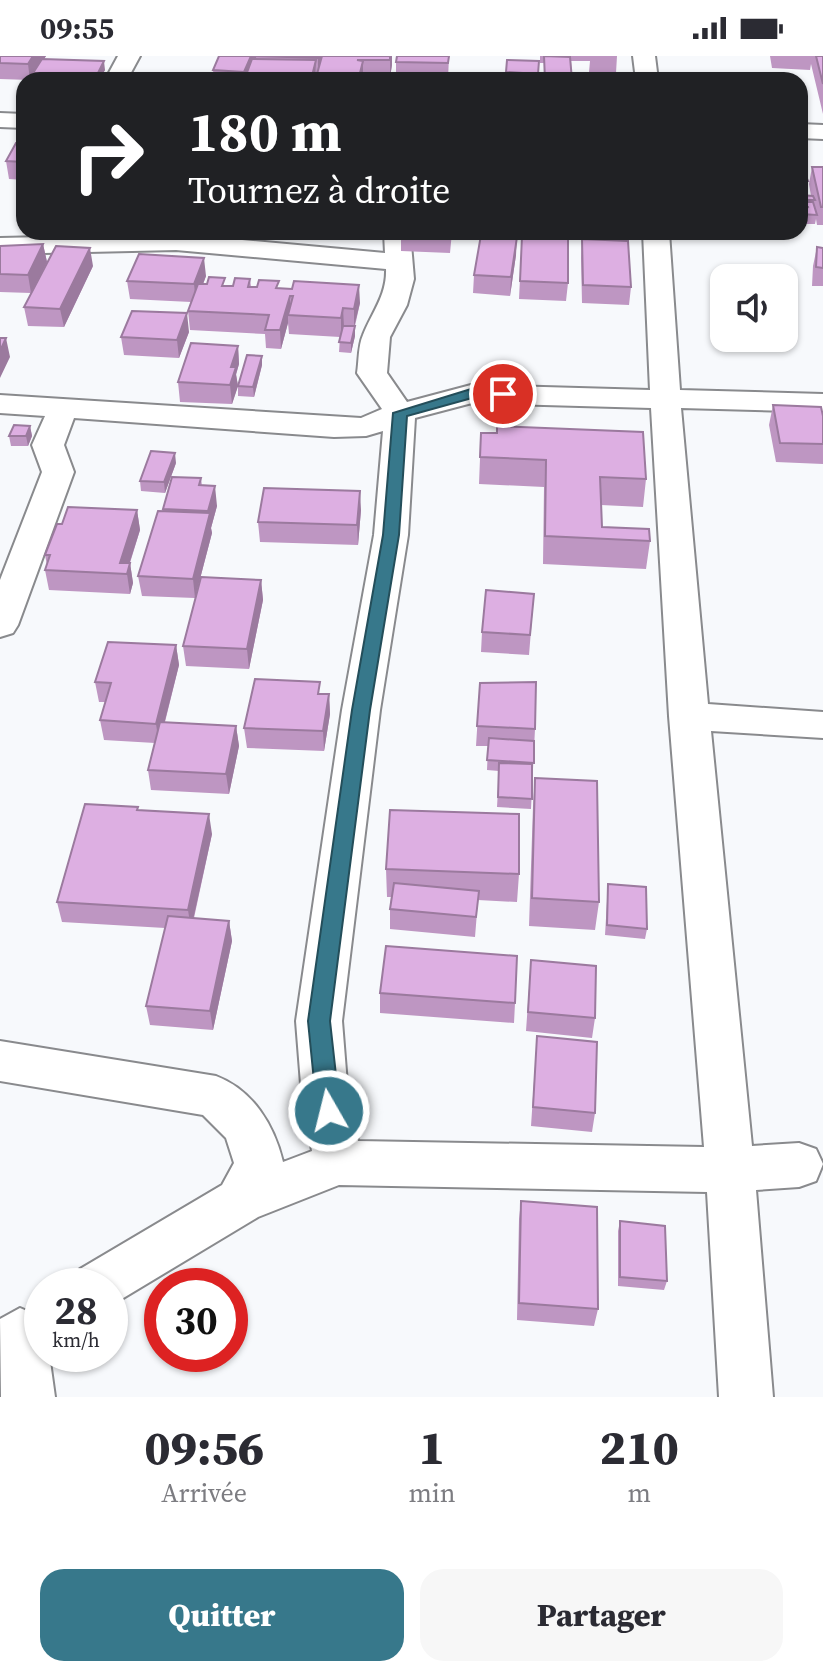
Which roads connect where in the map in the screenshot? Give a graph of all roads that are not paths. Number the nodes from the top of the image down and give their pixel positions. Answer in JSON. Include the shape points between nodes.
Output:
{"nodes":[{"id":1,"x":397,"y":240,"type":"edge"},
{"id":2,"x":656,"y":240,"type":"edge"},
{"id":3,"x":0,"y":246,"type":"edge"},
{"id":4,"x":397,"y":262,"type":"junction"},
{"id":5,"x":663,"y":397,"type":"junction"},
{"id":6,"x":823,"y":403,"type":"edge"},
{"id":7,"x":0,"y":404,"type":"edge"},
{"id":8,"x":64,"y":407,"type":"junction"},
{"id":9,"x":400,"y":413,"type":"junction"},
{"id":10,"x":0,"y":625,"type":"edge"},
{"id":11,"x":688,"y":716,"type":"junction"},
{"id":12,"x":823,"y":725,"type":"edge"},
{"id":13,"x":0,"y":1061,"type":"edge"},
{"id":14,"x":338,"y":1163,"type":"junction"},
{"id":15,"x":799,"y":1165,"type":"dead end"},
{"id":16,"x":733,"y":1170,"type":"junction"},
{"id":17,"x":240,"y":1201,"type":"junction"},
{"id":18,"x":128,"y":1268,"type":"edge"},
{"id":19,"x":21,"y":1332,"type":"edge"},
{"id":20,"x":28,"y":1397,"type":"edge"},
{"id":21,"x":746,"y":1397,"type":"edge"}],
"edges":[{"from":1,"to":4,"type":"street"},
{"from":2,"to":5,"type":"street"},
{"from":3,"to":4,"type":"street","via":[[176,242]]},
{"from":4,"to":9,"type":"street","via":[[400,279],[376,337],[372,373]]},
{"from":5,"to":6,"type":"street"},
{"from":5,"to":9,"type":"street","via":[[471,394]]},
{"from":5,"to":11,"type":"street"},
{"from":7,"to":8,"type":"street"},
{"from":8,"to":9,"type":"street","via":[[334,428],[366,427]]},
{"from":8,"to":10,"type":"street","via":[[48,445],[58,472]]},
{"from":9,"to":14,"type":"street","via":[[391,535],[361,710],[319,1021]]},
{"from":11,"to":12,"type":"street"},
{"from":11,"to":16,"type":"street"},
{"from":13,"to":17,"type":"street","via":[[216,1097],[245,1125],[256,1152],[259,1165]]},
{"from":14,"to":16,"type":"street"},
{"from":14,"to":17,"type":"street"},
{"from":15,"to":16,"type":"street"},
{"from":16,"to":21,"type":"street"},
{"from":17,"to":18,"type":"street"},
{"from":19,"to":20,"type":"street"}]}
